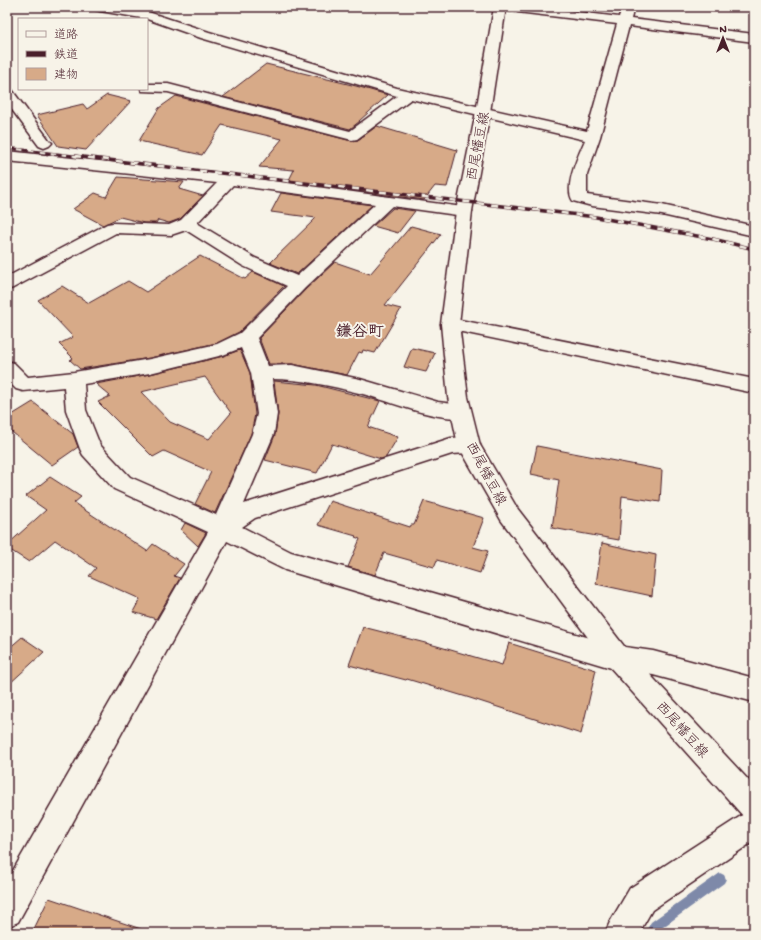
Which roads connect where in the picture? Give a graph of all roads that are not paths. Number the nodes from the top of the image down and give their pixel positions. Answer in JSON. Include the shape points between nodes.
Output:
{"nodes":[{"id":1,"x":100,"y":7,"type":"edge"},
{"id":2,"x":500,"y":7,"type":"edge"},
{"id":3,"x":509,"y":7,"type":"edge"},
{"id":4,"x":628,"y":7,"type":"edge"},
{"id":5,"x":623,"y":21,"type":"junction"},
{"id":6,"x":754,"y":38,"type":"edge"},
{"id":7,"x":9,"y":87,"type":"edge"},
{"id":8,"x":148,"y":88,"type":"edge"},
{"id":9,"x":409,"y":94,"type":"junction"},
{"id":10,"x":483,"y":112,"type":"junction"},
{"id":11,"x":593,"y":136,"type":"junction"},
{"id":12,"x":44,"y":143,"type":"dead end"},
{"id":13,"x":7,"y":156,"type":"edge"},
{"id":14,"x":229,"y":180,"type":"junction"},
{"id":15,"x":387,"y":202,"type":"junction"},
{"id":16,"x":464,"y":211,"type":"junction"},
{"id":17,"x":187,"y":224,"type":"junction"},
{"id":18,"x":754,"y":231,"type":"edge"},
{"id":19,"x":7,"y":284,"type":"edge"},
{"id":20,"x":299,"y":284,"type":"junction"},
{"id":21,"x":450,"y":324,"type":"junction"},
{"id":22,"x":247,"y":337,"type":"junction"},
{"id":23,"x":7,"y":368,"type":"edge"},
{"id":24,"x":261,"y":373,"type":"junction"},
{"id":25,"x":74,"y":380,"type":"junction"},
{"id":26,"x":754,"y":386,"type":"edge"},
{"id":27,"x":461,"y":411,"type":"junction"},
{"id":28,"x":468,"y":445,"type":"junction"},
{"id":29,"x":222,"y":528,"type":"junction"},
{"id":30,"x":618,"y":658,"type":"junction"},
{"id":31,"x":754,"y":690,"type":"edge"},
{"id":32,"x":754,"y":807,"type":"edge"},
{"id":33,"x":754,"y":824,"type":"edge"},
{"id":34,"x":7,"y":911,"type":"edge"},
{"id":35,"x":621,"y":933,"type":"edge"}],
"edges":[{"from":1,"to":9,"type":"street","via":[[135,12]]},
{"from":2,"to":10,"type":"street","name":"西尾幡豆線"},
{"from":3,"to":5,"type":"street"},
{"from":4,"to":5,"type":"street"},
{"from":5,"to":6,"type":"street"},
{"from":5,"to":11,"type":"street"},
{"from":7,"to":12,"type":"street"},
{"from":8,"to":9,"type":"street","via":[[168,88],[352,136]]},
{"from":9,"to":10,"type":"street"},
{"from":10,"to":11,"type":"street"},
{"from":10,"to":16,"type":"street","name":"西尾幡豆線"},
{"from":11,"to":18,"type":"street","via":[[579,174],[579,198],[662,210]]},
{"from":13,"to":14,"type":"street"},
{"from":14,"to":15,"type":"street"},
{"from":14,"to":17,"type":"street"},
{"from":15,"to":16,"type":"street"},
{"from":15,"to":20,"type":"street"},
{"from":16,"to":21,"type":"street","name":"西尾幡豆線"},
{"from":17,"to":19,"type":"street","via":[[171,230],[113,228]]},
{"from":17,"to":20,"type":"street","via":[[249,262]]},
{"from":20,"to":22,"type":"street"},
{"from":21,"to":26,"type":"street"},
{"from":21,"to":27,"type":"street","name":"西尾幡豆線"},
{"from":22,"to":24,"type":"street"},
{"from":22,"to":25,"type":"street","via":[[223,349]]},
{"from":23,"to":25,"type":"street","via":[[23,384]]},
{"from":24,"to":27,"type":"street","via":[[292,372],[360,386],[438,409]]},
{"from":24,"to":29,"type":"street","via":[[267,414],[263,434]]},
{"from":25,"to":29,"type":"street","via":[[76,410],[91,449],[122,483]]},
{"from":27,"to":28,"type":"street","name":"西尾幡豆線"},
{"from":28,"to":29,"type":"street","via":[[451,446],[247,512]]},
{"from":28,"to":30,"type":"street","name":"西尾幡豆線","via":[[509,514]]},
{"from":29,"to":30,"type":"street","via":[[286,560]]},
{"from":29,"to":34,"type":"street"},
{"from":30,"to":31,"type":"street","via":[[653,663]]},
{"from":30,"to":32,"type":"street","name":"西尾幡豆線"},
{"from":33,"to":35,"type":"street","via":[[641,899]]}]}
